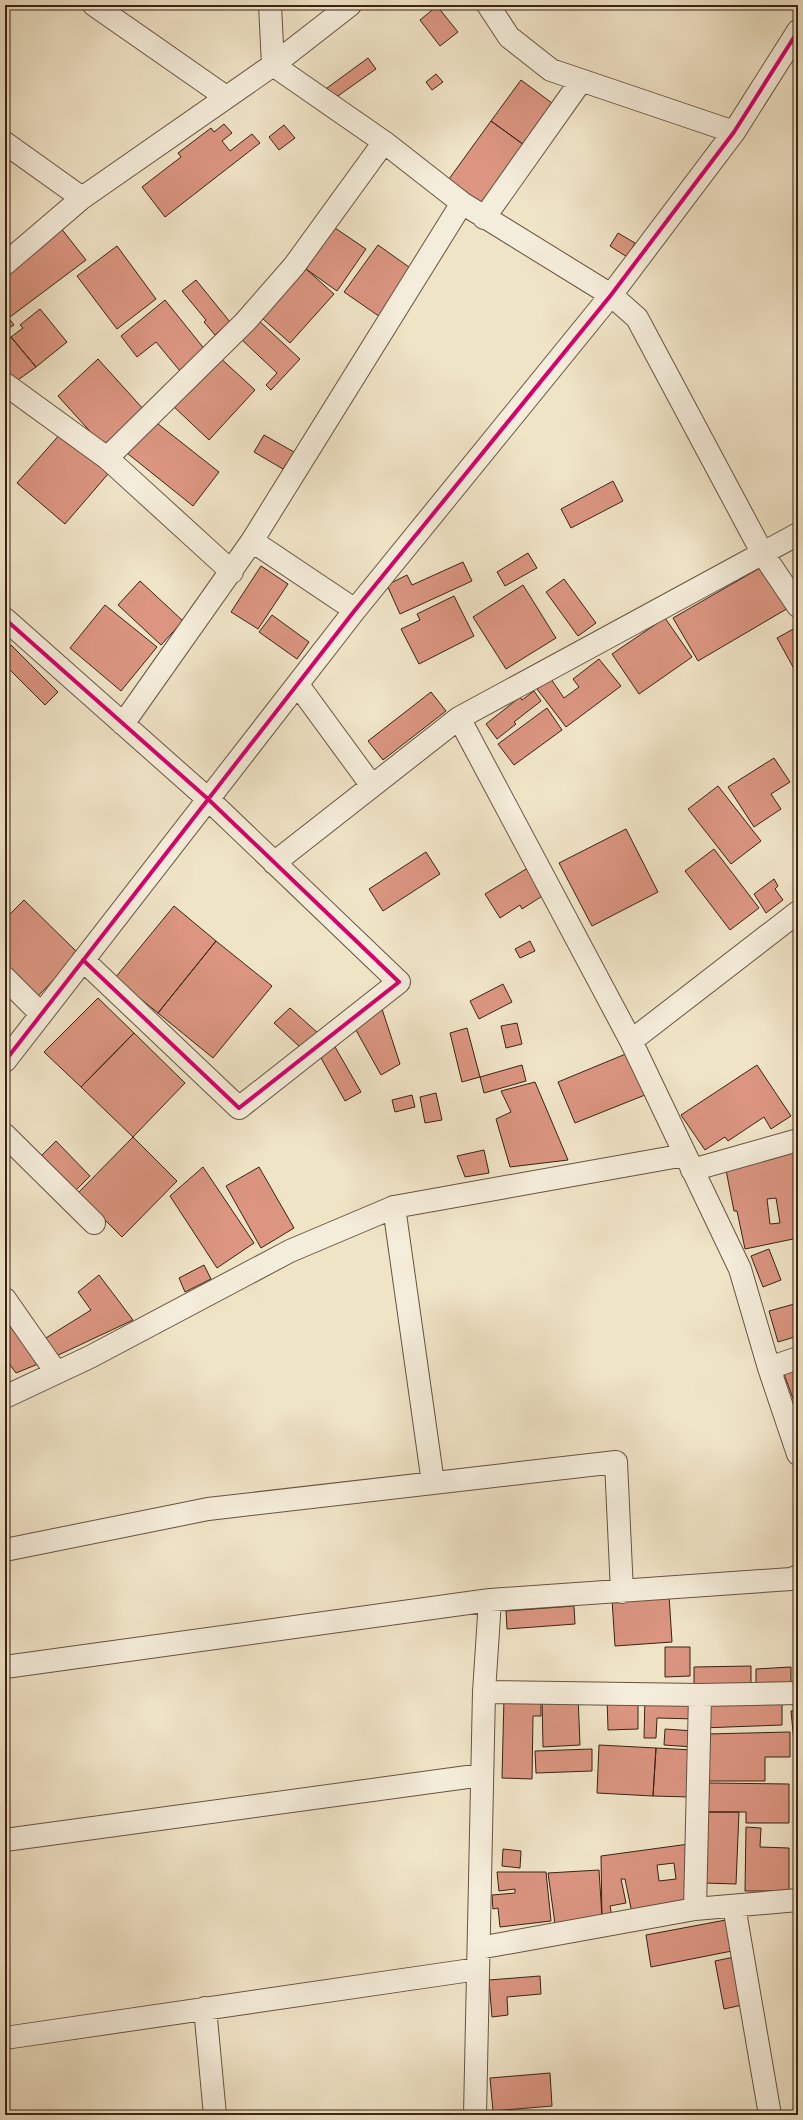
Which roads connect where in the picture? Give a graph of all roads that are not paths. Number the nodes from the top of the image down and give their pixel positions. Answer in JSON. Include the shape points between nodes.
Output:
{"nodes":[{"id":1,"x":94,"y":5,"type":"edge"},
{"id":2,"x":270,"y":5,"type":"edge"},
{"id":3,"x":350,"y":5,"type":"edge"},
{"id":4,"x":488,"y":5,"type":"edge"},
{"id":5,"x":798,"y":31,"type":"edge"},
{"id":6,"x":274,"y":65,"type":"junction"},
{"id":7,"x":581,"y":81,"type":"junction"},
{"id":8,"x":226,"y":97,"type":"junction"},
{"id":9,"x":734,"y":132,"type":"junction"},
{"id":10,"x":384,"y":142,"type":"junction"},
{"id":11,"x":5,"y":143,"type":"edge"},
{"id":12,"x":82,"y":198,"type":"junction"},
{"id":13,"x":462,"y":203,"type":"junction"},
{"id":14,"x":484,"y":218,"type":"junction"},
{"id":15,"x":5,"y":264,"type":"edge"},
{"id":16,"x":610,"y":295,"type":"junction"},
{"id":17,"x":5,"y":384,"type":"edge"},
{"id":18,"x":107,"y":458,"type":"junction"},
{"id":19,"x":798,"y":534,"type":"edge"},
{"id":20,"x":252,"y":541,"type":"junction"},
{"id":21,"x":763,"y":554,"type":"junction"},
{"id":22,"x":232,"y":572,"type":"junction"},
{"id":23,"x":798,"y":606,"type":"edge"},
{"id":24,"x":355,"y":610,"type":"junction"},
{"id":25,"x":5,"y":619,"type":"edge"},
{"id":26,"x":298,"y":685,"type":"junction"},
{"id":27,"x":459,"y":718,"type":"junction"},
{"id":28,"x":123,"y":724,"type":"junction"},
{"id":29,"x":372,"y":786,"type":"junction"},
{"id":30,"x":208,"y":799,"type":"junction"},
{"id":31,"x":274,"y":863,"type":"junction"},
{"id":32,"x":798,"y":912,"type":"edge"},
{"id":33,"x":83,"y":960,"type":"junction"},
{"id":34,"x":5,"y":978,"type":"edge"},
{"id":35,"x":42,"y":1014,"type":"junction"},
{"id":36,"x":631,"y":1041,"type":"junction"},
{"id":37,"x":5,"y":1061,"type":"edge"},
{"id":38,"x":5,"y":1135,"type":"edge"},
{"id":39,"x":798,"y":1140,"type":"edge"},
{"id":40,"x":689,"y":1163,"type":"junction"},
{"id":41,"x":394,"y":1207,"type":"junction"},
{"id":42,"x":94,"y":1223,"type":"dead end"},
{"id":43,"x":5,"y":1299,"type":"edge"},
{"id":44,"x":798,"y":1358,"type":"edge"},
{"id":45,"x":769,"y":1368,"type":"junction"},
{"id":46,"x":56,"y":1372,"type":"junction"},
{"id":47,"x":5,"y":1397,"type":"edge"},
{"id":48,"x":798,"y":1454,"type":"edge"},
{"id":49,"x":434,"y":1483,"type":"junction"},
{"id":50,"x":5,"y":1550,"type":"edge"},
{"id":51,"x":798,"y":1576,"type":"edge"},
{"id":52,"x":622,"y":1592,"type":"junction"},
{"id":53,"x":490,"y":1600,"type":"junction"},
{"id":54,"x":5,"y":1667,"type":"edge"},
{"id":55,"x":484,"y":1692,"type":"junction"},
{"id":56,"x":798,"y":1692,"type":"edge"},
{"id":57,"x":700,"y":1695,"type":"junction"},
{"id":58,"x":482,"y":1775,"type":"junction"},
{"id":59,"x":5,"y":1840,"type":"edge"},
{"id":60,"x":798,"y":1900,"type":"edge"},
{"id":61,"x":734,"y":1906,"type":"junction"},
{"id":62,"x":695,"y":1909,"type":"junction"},
{"id":63,"x":478,"y":1958,"type":"junction"},
{"id":64,"x":205,"y":2008,"type":"junction"},
{"id":65,"x":5,"y":2038,"type":"edge"},
{"id":66,"x":215,"y":2115,"type":"edge"},
{"id":67,"x":475,"y":2115,"type":"edge"},
{"id":68,"x":770,"y":2115,"type":"edge"}],
"edges":[{"from":1,"to":8,"type":"street"},
{"from":2,"to":6,"type":"street"},
{"from":3,"to":6,"type":"street"},
{"from":4,"to":7,"type":"street","via":[[509,37],[527,52],[551,70]]},
{"from":5,"to":9,"type":"street"},
{"from":6,"to":8,"type":"street"},
{"from":6,"to":10,"type":"street"},
{"from":7,"to":9,"type":"street"},
{"from":7,"to":14,"type":"street"},
{"from":8,"to":12,"type":"street"},
{"from":9,"to":16,"type":"street"},
{"from":10,"to":13,"type":"street"},
{"from":10,"to":18,"type":"street","via":[[290,272],[245,322]]},
{"from":11,"to":12,"type":"street"},
{"from":12,"to":15,"type":"street"},
{"from":13,"to":14,"type":"street"},
{"from":13,"to":20,"type":"street"},
{"from":14,"to":16,"type":"street"},
{"from":16,"to":21,"type":"street","via":[[637,318]]},
{"from":16,"to":24,"type":"street"},
{"from":17,"to":18,"type":"street"},
{"from":18,"to":22,"type":"street"},
{"from":19,"to":21,"type":"street"},
{"from":20,"to":22,"type":"street"},
{"from":20,"to":24,"type":"street"},
{"from":21,"to":23,"type":"street"},
{"from":21,"to":27,"type":"street"},
{"from":22,"to":28,"type":"street"},
{"from":24,"to":26,"type":"street"},
{"from":25,"to":28,"type":"street"},
{"from":26,"to":29,"type":"street"},
{"from":26,"to":30,"type":"street"},
{"from":27,"to":29,"type":"street"},
{"from":27,"to":36,"type":"street"},
{"from":28,"to":30,"type":"street"},
{"from":29,"to":31,"type":"street"},
{"from":30,"to":31,"type":"street"},
{"from":30,"to":33,"type":"street"},
{"from":31,"to":33,"type":"street","via":[[399,982],[239,1108]]},
{"from":32,"to":36,"type":"street"},
{"from":33,"to":35,"type":"street"},
{"from":34,"to":35,"type":"street"},
{"from":35,"to":37,"type":"street"},
{"from":36,"to":40,"type":"street"},
{"from":38,"to":42,"type":"street"},
{"from":39,"to":40,"type":"street"},
{"from":40,"to":41,"type":"street"},
{"from":40,"to":45,"type":"street","via":[[740,1269]]},
{"from":41,"to":46,"type":"street","via":[[290,1251],[90,1357]]},
{"from":41,"to":49,"type":"street"},
{"from":43,"to":46,"type":"street"},
{"from":44,"to":45,"type":"street"},
{"from":45,"to":48,"type":"street"},
{"from":46,"to":47,"type":"street"},
{"from":49,"to":50,"type":"street","via":[[208,1510]]},
{"from":49,"to":52,"type":"street","via":[[616,1462]]},
{"from":51,"to":52,"type":"street","via":[[791,1579]]},
{"from":52,"to":53,"type":"street"},
{"from":53,"to":54,"type":"street"},
{"from":53,"to":55,"type":"street"},
{"from":55,"to":57,"type":"street"},
{"from":55,"to":58,"type":"street"},
{"from":56,"to":57,"type":"street"},
{"from":57,"to":62,"type":"street"},
{"from":58,"to":59,"type":"street"},
{"from":58,"to":63,"type":"street"},
{"from":60,"to":61,"type":"street"},
{"from":61,"to":62,"type":"street"},
{"from":61,"to":68,"type":"street"},
{"from":62,"to":63,"type":"street"},
{"from":63,"to":64,"type":"street"},
{"from":63,"to":67,"type":"street"},
{"from":64,"to":65,"type":"street"},
{"from":64,"to":66,"type":"street"}]}
